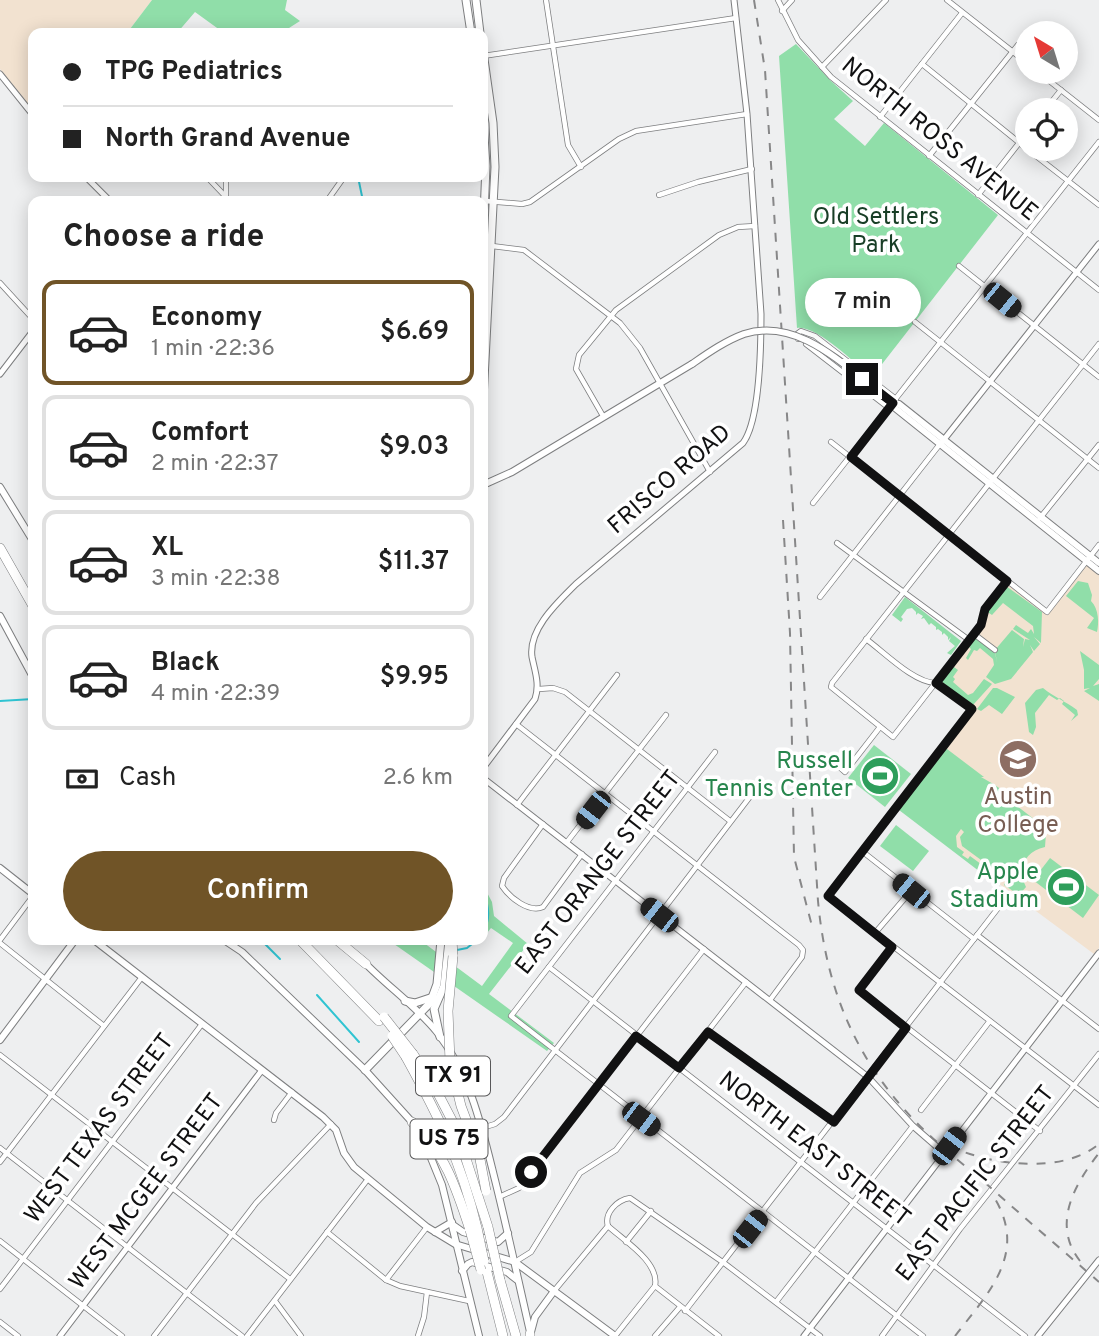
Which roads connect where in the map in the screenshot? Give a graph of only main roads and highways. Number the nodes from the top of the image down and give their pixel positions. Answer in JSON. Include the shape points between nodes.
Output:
{"nodes":[{"id":1,"x":466,"y":0,"type":"edge"},
{"id":2,"x":475,"y":0,"type":"edge"},
{"id":3,"x":470,"y":28,"type":"edge"},
{"id":4,"x":479,"y":28,"type":"edge"},
{"id":5,"x":488,"y":91,"type":"edge"},
{"id":6,"x":488,"y":314,"type":"edge"},
{"id":7,"x":488,"y":483,"type":"edge"},
{"id":8,"x":0,"y":487,"type":"edge"},
{"id":9,"x":28,"y":533,"type":"edge"},
{"id":10,"x":0,"y":548,"type":"edge"},
{"id":11,"x":0,"y":558,"type":"edge"},
{"id":12,"x":1088,"y":559,"type":"junction"},
{"id":13,"x":1099,"y":564,"type":"edge"},
{"id":14,"x":1099,"y":571,"type":"edge"},
{"id":15,"x":28,"y":597,"type":"edge"},
{"id":16,"x":28,"y":606,"type":"edge"},
{"id":17,"x":0,"y":616,"type":"edge"},
{"id":18,"x":28,"y":668,"type":"edge"},
{"id":19,"x":0,"y":868,"type":"edge"},
{"id":20,"x":28,"y":891,"type":"edge"},
{"id":21,"x":71,"y":945,"type":"edge"},
{"id":22,"x":101,"y":945,"type":"edge"},
{"id":23,"x":232,"y":945,"type":"edge"},
{"id":24,"x":305,"y":945,"type":"edge"},
{"id":25,"x":312,"y":945,"type":"edge"},
{"id":26,"x":345,"y":945,"type":"edge"},
{"id":27,"x":441,"y":945,"type":"edge"},
{"id":28,"x":449,"y":945,"type":"edge"},
{"id":29,"x":451,"y":945,"type":"edge"},
{"id":30,"x":366,"y":964,"type":"joint"},
{"id":31,"x":434,"y":1000,"type":"junction"},
{"id":32,"x":405,"y":1001,"type":"junction"},
{"id":33,"x":420,"y":1015,"type":"junction"},
{"id":34,"x":382,"y":1019,"type":"junction"},
{"id":35,"x":440,"y":1037,"type":"junction"},
{"id":36,"x":0,"y":1040,"type":"edge"},
{"id":37,"x":409,"y":1055,"type":"junction"},
{"id":38,"x":365,"y":1070,"type":"junction"},
{"id":39,"x":412,"y":1122,"type":"junction"},
{"id":40,"x":483,"y":1208,"type":"junction"},
{"id":41,"x":452,"y":1224,"type":"junction"},
{"id":42,"x":474,"y":1229,"type":"junction"},
{"id":43,"x":435,"y":1232,"type":"junction"},
{"id":44,"x":508,"y":1233,"type":"junction"},
{"id":45,"x":455,"y":1244,"type":"junction"},
{"id":46,"x":515,"y":1262,"type":"junction"},
{"id":47,"x":462,"y":1271,"type":"junction"},
{"id":48,"x":519,"y":1281,"type":"junction"},
{"id":49,"x":554,"y":1291,"type":"junction"},
{"id":50,"x":530,"y":1335,"type":"edge"},
{"id":51,"x":479,"y":1336,"type":"edge"},
{"id":52,"x":503,"y":1336,"type":"edge"},
{"id":53,"x":516,"y":1336,"type":"edge"},
{"id":54,"x":614,"y":1336,"type":"edge"}],
"edges":[{"from":1,"to":3,"type":"main road"},
{"from":2,"to":4,"type":"main road"},
{"from":5,"to":6,"type":"main road","via":[[495,202]]},
{"from":7,"to":12,"type":"main road","bridge":true,"via":[[743,335],[782,332],[811,342],[883,394]]},
{"from":8,"to":9,"type":"main road"},
{"from":10,"to":15,"type":"highway"},
{"from":11,"to":16,"type":"highway"},
{"from":12,"to":13,"type":"main road"},
{"from":12,"to":14,"type":"main road"},
{"from":17,"to":18,"type":"main road"},
{"from":19,"to":20,"type":"main road"},
{"from":21,"to":36,"type":"main road"},
{"from":22,"to":43,"type":"main road","via":[[331,1124],[347,1159]]},
{"from":23,"to":38,"type":"main road"},
{"from":24,"to":34,"type":"highway","number":"US 75"},
{"from":25,"to":34,"type":"highway","number":"US 75"},
{"from":26,"to":30,"type":"highway"},
{"from":27,"to":31,"type":"main road","number":"TX 91"},
{"from":28,"to":31,"type":"main road","number":"TX 91","via":[[444,986]]},
{"from":29,"to":40,"type":"highway","number":"TX 91","bridge":true,"via":[[450,1061],[479,1154],[486,1191]]},
{"from":30,"to":32,"type":"main road"},
{"from":31,"to":32,"type":"main road"},
{"from":31,"to":33,"type":"main road","number":"TX 91"},
{"from":31,"to":35,"type":"main road"},
{"from":32,"to":33,"type":"main road"},
{"from":33,"to":35,"type":"main road"},
{"from":33,"to":38,"type":"main road","number":"TX 91"},
{"from":34,"to":37,"type":"highway","number":"US 75","bridge":true},
{"from":35,"to":44,"type":"main road","via":[[467,1083]]},
{"from":37,"to":40,"type":"highway","number":"US 75","via":[[433,1084],[452,1119]]},
{"from":37,"to":42,"type":"highway","number":"US 75","via":[[456,1153]]},
{"from":38,"to":39,"type":"main road","number":"TX 91"},
{"from":39,"to":41,"type":"main road","via":[[437,1171]]},
{"from":39,"to":42,"type":"highway","number":"TX 91","via":[[441,1156]]},
{"from":40,"to":53,"type":"highway","number":"US 75","bridge":true},
{"from":41,"to":43,"type":"main road"},
{"from":41,"to":44,"type":"main road","via":[[498,1242]]},
{"from":41,"to":45,"type":"main road"},
{"from":42,"to":52,"type":"highway","number":"US 75","bridge":true},
{"from":43,"to":45,"type":"main road"},
{"from":44,"to":46,"type":"main road"},
{"from":45,"to":46,"type":"main road"},
{"from":45,"to":47,"type":"main road"},
{"from":46,"to":48,"type":"main road"},
{"from":46,"to":49,"type":"main road"},
{"from":47,"to":48,"type":"main road","via":[[472,1262],[507,1272]]},
{"from":47,"to":51,"type":"main road"},
{"from":48,"to":50,"type":"main road"},
{"from":49,"to":50,"type":"main road","via":[[535,1317]]},
{"from":49,"to":54,"type":"main road"}]}
